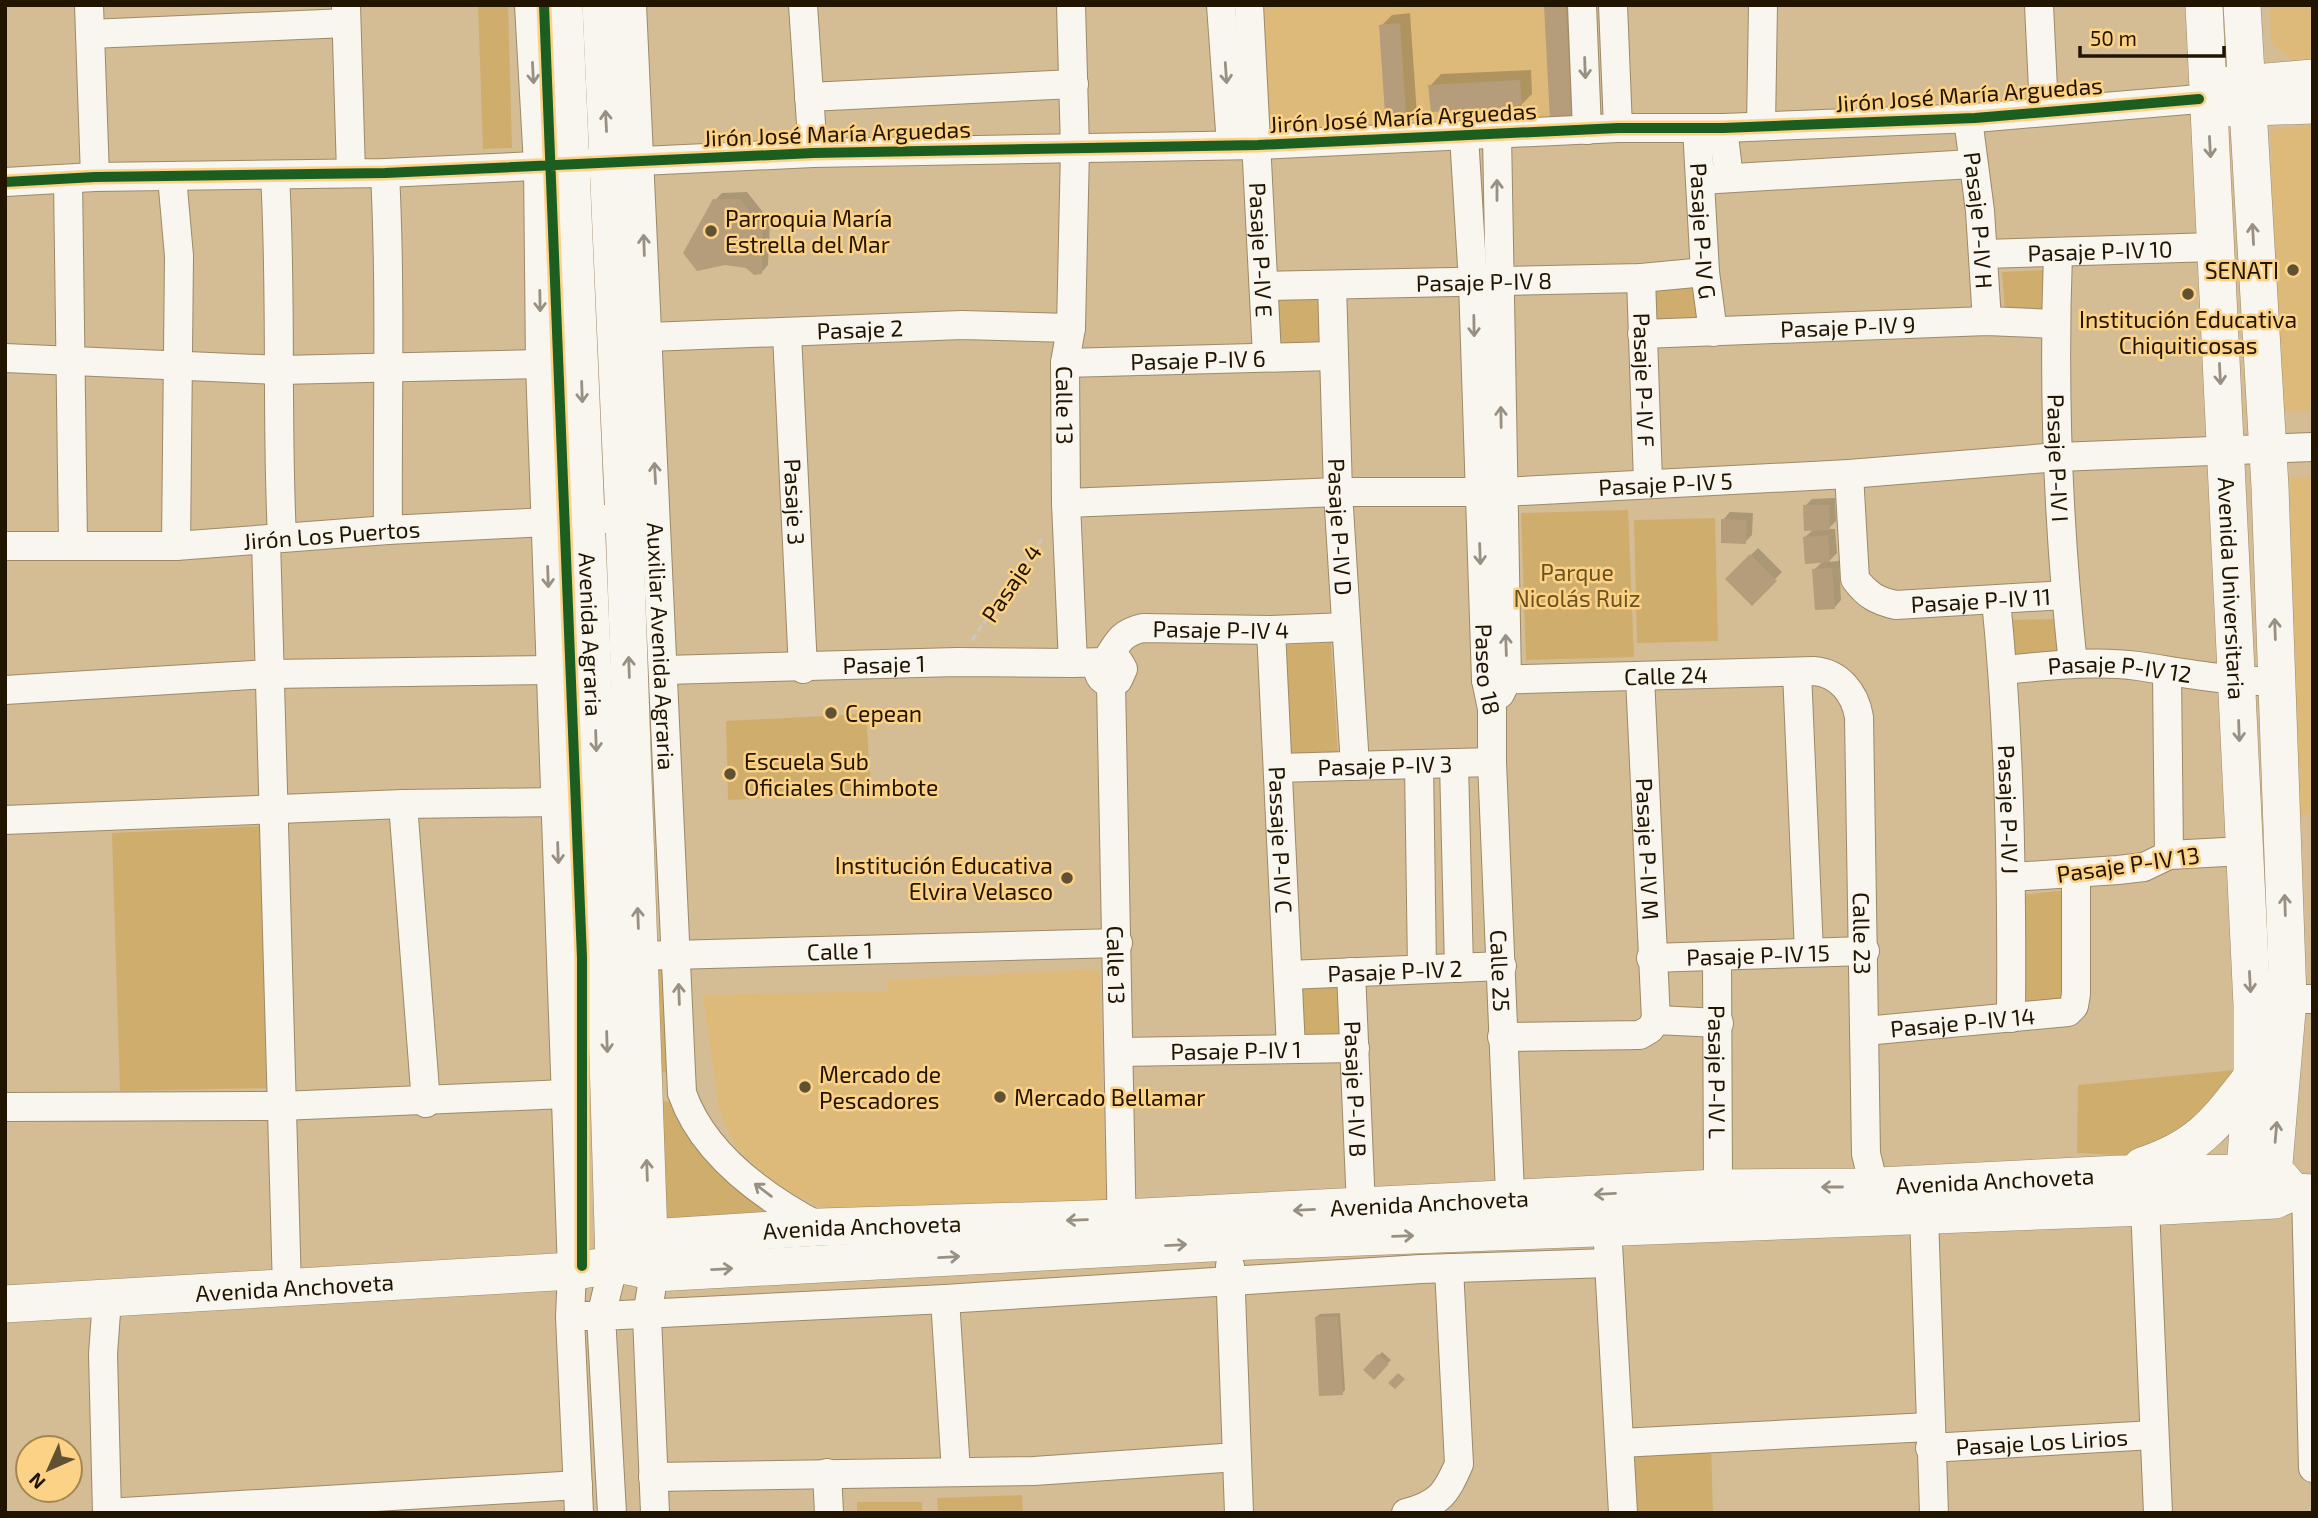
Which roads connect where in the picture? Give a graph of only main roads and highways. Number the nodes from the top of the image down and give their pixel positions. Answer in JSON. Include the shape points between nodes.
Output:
{"nodes":[{"id":1,"x":564,"y":5,"type":"edge"},
{"id":2,"x":601,"y":5,"type":"edge"},
{"id":3,"x":2204,"y":5,"type":"edge"},
{"id":4,"x":2242,"y":5,"type":"edge"},
{"id":5,"x":2313,"y":78,"type":"edge"},
{"id":6,"x":2246,"y":95,"type":"junction"},
{"id":7,"x":2205,"y":98,"type":"junction"},
{"id":8,"x":2313,"y":105,"type":"edge"},
{"id":9,"x":622,"y":956,"type":"junction"},
{"id":10,"x":2300,"y":999,"type":"edge"},
{"id":11,"x":2252,"y":1077,"type":"junction"},
{"id":12,"x":2119,"y":1174,"type":"junction"},
{"id":13,"x":2277,"y":1190,"type":"edge"},
{"id":14,"x":1511,"y":1215,"type":"junction"},
{"id":15,"x":1122,"y":1233,"type":"junction"},
{"id":16,"x":635,"y":1259,"type":"junction"},
{"id":17,"x":5,"y":1304,"type":"edge"}],
"edges":[{"from":1,"to":9,"type":"main road","name":"Avenida Agraria","one_way":true,"via":[[555,164]]},
{"from":9,"to":2,"type":"main road","name":"Avenida Agraria","one_way":true,"via":[[640,518],[624,162]]},
{"from":3,"to":7,"type":"main road","name":"Avenida Universitaria"},
{"from":4,"to":6,"type":"main road"},
{"from":5,"to":6,"type":"main road"},
{"from":6,"to":7,"type":"main road"},
{"from":6,"to":8,"type":"main road"},
{"from":10,"to":6,"type":"main road","one_way":true,"via":[[2277,681]]},
{"from":7,"to":11,"type":"main road","name":"Avenida Universitaria","one_way":true,"via":[[2238,682]]},
{"from":9,"to":16,"type":"main road","name":"Avenida Agraria"},
{"from":13,"to":10,"type":"main road","one_way":true},
{"from":11,"to":12,"type":"main road","via":[[2208,1132],[2185,1150]]},
{"from":11,"to":13,"type":"main road","name":"Avenida Universitaria"},
{"from":12,"to":13,"type":"main road","name":"Avenida Anchoveta"},
{"from":12,"to":14,"type":"main road","name":"Avenida Anchoveta","one_way":true,"via":[[1718,1188]]},
{"from":13,"to":14,"type":"main road","name":"Avenida Anchoveta","via":[[2145,1208],[1923,1215],[1608,1245]]},
{"from":14,"to":15,"type":"main road","name":"Avenida Anchoveta","one_way":true,"via":[[1362,1207]]},
{"from":15,"to":14,"type":"main road","name":"Avenida Anchoveta","one_way":true,"via":[[1229,1242]]},
{"from":16,"to":15,"type":"main road","name":"Avenida Anchoveta","one_way":true},
{"from":15,"to":16,"type":"main road","name":"Avenida Anchoveta","one_way":true,"via":[[820,1227]]},
{"from":16,"to":17,"type":"main road","name":"Avenida Anchoveta","via":[[572,1271]]}]}
